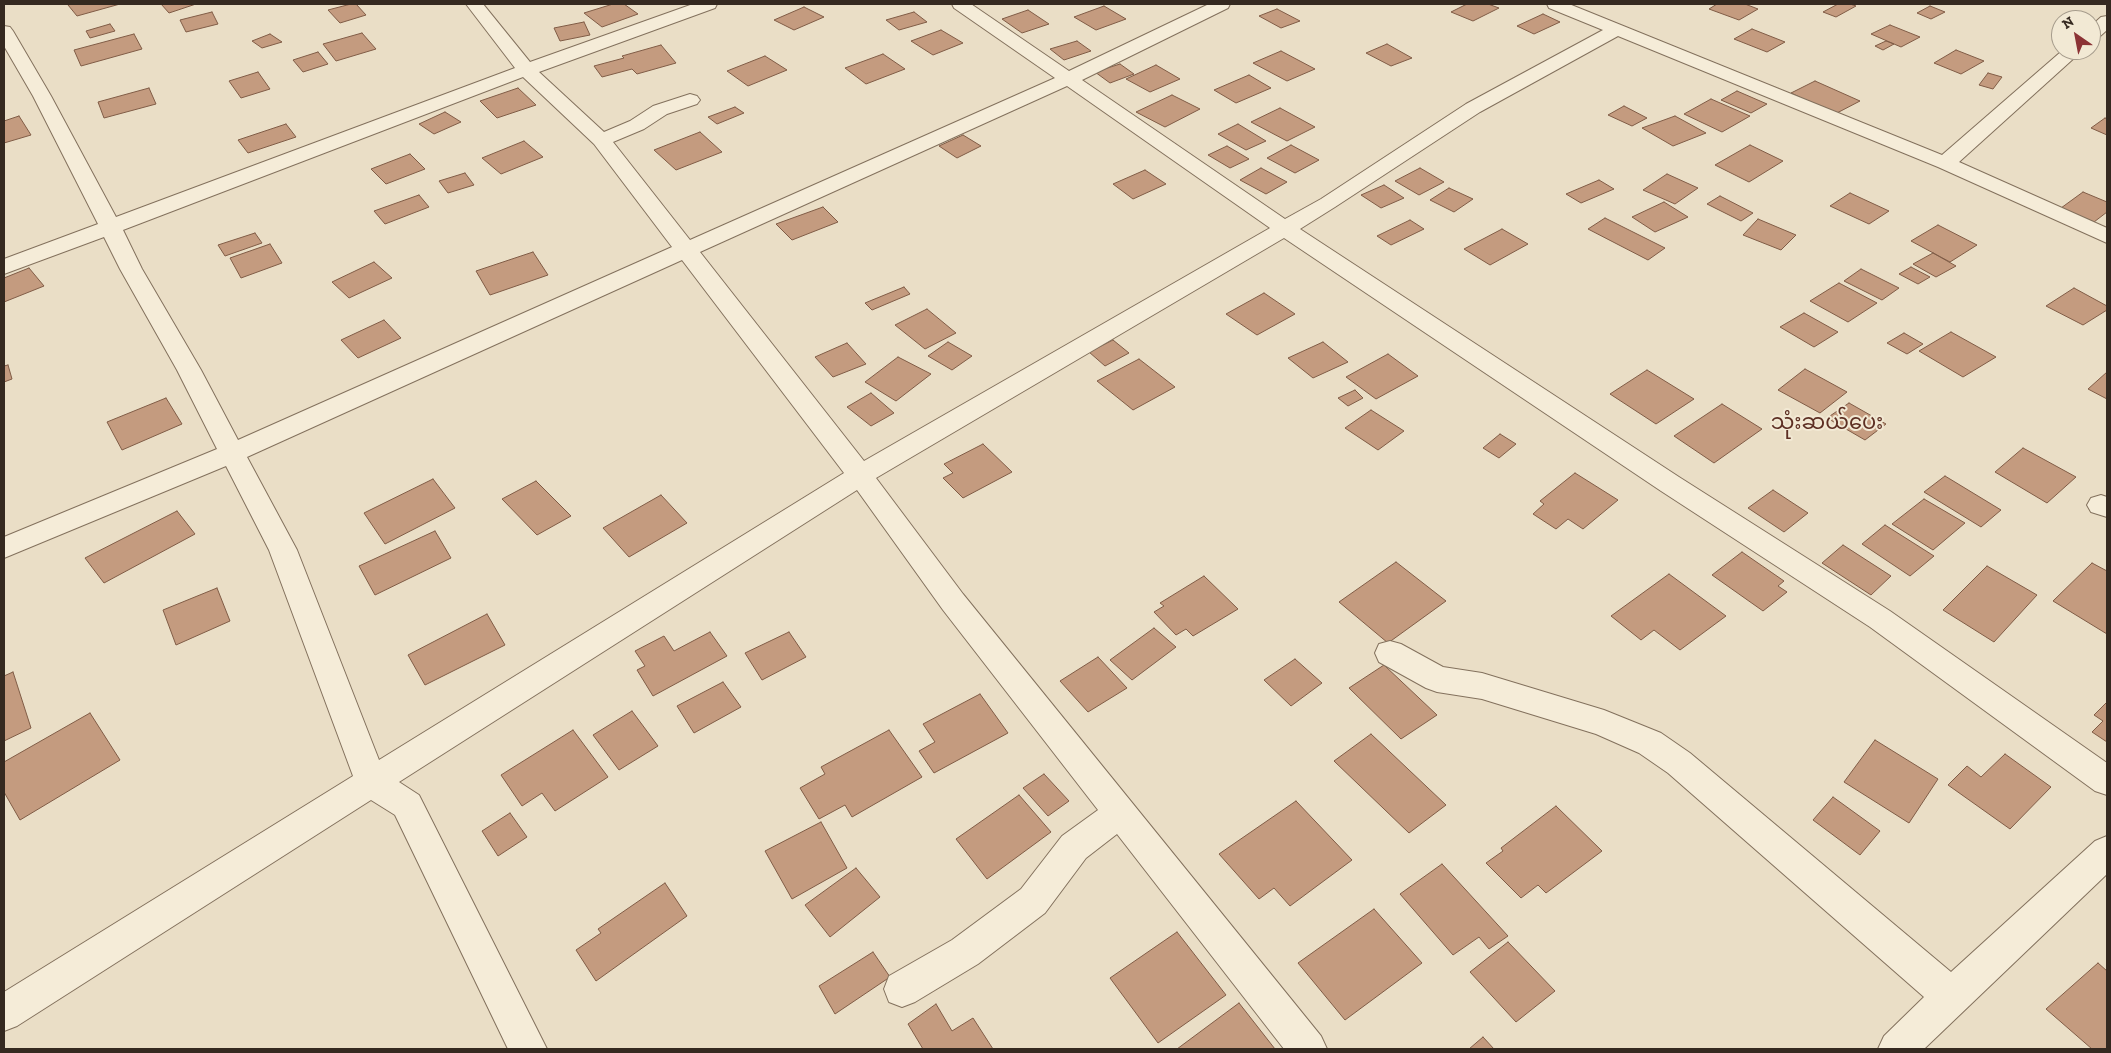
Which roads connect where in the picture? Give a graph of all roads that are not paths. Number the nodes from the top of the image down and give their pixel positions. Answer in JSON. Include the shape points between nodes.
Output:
{"nodes":[{"id":1,"x":474,"y":4,"type":"edge"},
{"id":2,"x":709,"y":4,"type":"edge"},
{"id":3,"x":960,"y":4,"type":"edge"},
{"id":4,"x":1222,"y":4,"type":"edge"},
{"id":5,"x":1555,"y":4,"type":"edge"},
{"id":6,"x":1616,"y":30,"type":"junction"},
{"id":7,"x":4,"y":31,"type":"edge"},
{"id":8,"x":2062,"y":60,"type":"edge"},
{"id":9,"x":526,"y":70,"type":"junction"},
{"id":10,"x":1068,"y":79,"type":"junction"},
{"id":11,"x":690,"y":100,"type":"dead end"},
{"id":12,"x":601,"y":140,"type":"junction"},
{"id":13,"x":1944,"y":163,"type":"junction"},
{"id":14,"x":111,"y":228,"type":"junction"},
{"id":15,"x":1284,"y":228,"type":"junction"},
{"id":16,"x":2107,"y":236,"type":"edge"},
{"id":17,"x":685,"y":251,"type":"junction"},
{"id":18,"x":4,"y":267,"type":"edge"},
{"id":19,"x":232,"y":454,"type":"junction"},
{"id":20,"x":860,"y":475,"type":"junction"},
{"id":21,"x":4,"y":548,"type":"edge"},
{"id":22,"x":1390,"y":653,"type":"dead end"},
{"id":23,"x":2107,"y":781,"type":"edge"},
{"id":24,"x":371,"y":782,"type":"junction"},
{"id":25,"x":1121,"y":812,"type":"junction"},
{"id":26,"x":2107,"y":852,"type":"edge"},
{"id":27,"x":902,"y":989,"type":"dead end"},
{"id":28,"x":1951,"y":996,"type":"junction"},
{"id":29,"x":4,"y":1013,"type":"edge"},
{"id":30,"x":528,"y":1049,"type":"edge"},
{"id":31,"x":1308,"y":1049,"type":"edge"},
{"id":32,"x":1897,"y":1049,"type":"edge"}],
"edges":[{"from":1,"to":9,"type":"street"},
{"from":2,"to":9,"type":"street"},
{"from":3,"to":10,"type":"street"},
{"from":4,"to":10,"type":"street"},
{"from":5,"to":6,"type":"street"},
{"from":6,"to":13,"type":"street"},
{"from":6,"to":15,"type":"street","via":[[1473,108]]},
{"from":7,"to":14,"type":"street"},
{"from":8,"to":13,"type":"street"},
{"from":9,"to":12,"type":"street"},
{"from":9,"to":14,"type":"street"},
{"from":10,"to":15,"type":"street"},
{"from":10,"to":17,"type":"street"},
{"from":11,"to":12,"type":"street","via":[[660,110]]},
{"from":12,"to":17,"type":"street"},
{"from":13,"to":16,"type":"street"},
{"from":14,"to":18,"type":"street"},
{"from":14,"to":19,"type":"street"},
{"from":15,"to":20,"type":"street"},
{"from":15,"to":23,"type":"street","via":[[1880,620]]},
{"from":17,"to":19,"type":"street"},
{"from":17,"to":20,"type":"street"},
{"from":19,"to":21,"type":"street"},
{"from":19,"to":24,"type":"street","via":[[283,550]]},
{"from":20,"to":24,"type":"street"},
{"from":20,"to":25,"type":"street","via":[[953,602]]},
{"from":22,"to":28,"type":"street","via":[[1436,679],[1482,686],[1604,723],[1650,744],[1679,763]]},
{"from":24,"to":29,"type":"street"},
{"from":24,"to":30,"type":"street","via":[[407,805]]},
{"from":25,"to":27,"type":"street","via":[[1074,847],[1033,901],[965,952]]},
{"from":25,"to":31,"type":"street"},
{"from":26,"to":28,"type":"street"},
{"from":28,"to":32,"type":"street"}]}
